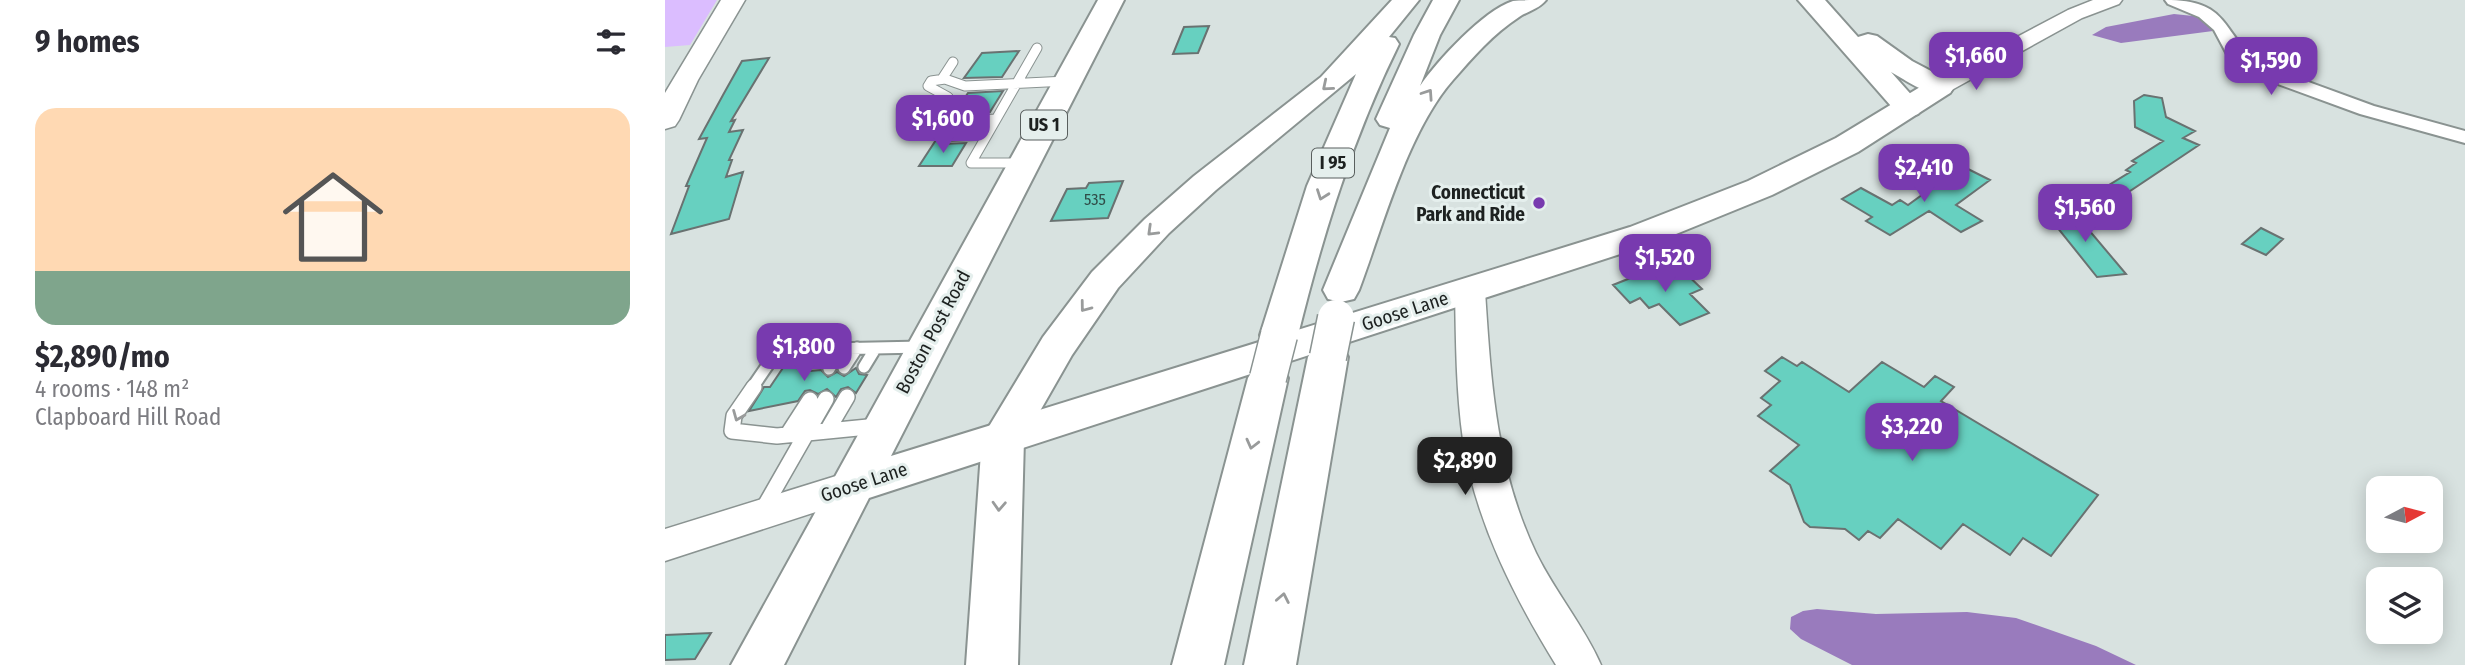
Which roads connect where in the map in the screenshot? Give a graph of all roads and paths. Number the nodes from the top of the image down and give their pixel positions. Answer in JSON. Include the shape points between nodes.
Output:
{"nodes":[{"id":1,"x":733,"y":0,"type":"edge"},
{"id":2,"x":1111,"y":0,"type":"edge"},
{"id":3,"x":1406,"y":0,"type":"edge"},
{"id":4,"x":1411,"y":0,"type":"edge"},
{"id":5,"x":1446,"y":0,"type":"edge"},
{"id":6,"x":1534,"y":0,"type":"edge"},
{"id":7,"x":1811,"y":0,"type":"edge"},
{"id":8,"x":1828,"y":0,"type":"edge"},
{"id":9,"x":2112,"y":0,"type":"edge"},
{"id":10,"x":2174,"y":0,"type":"edge"},
{"id":11,"x":1037,"y":48,"type":"dead end"},
{"id":12,"x":953,"y":62,"type":"dead end"},
{"id":13,"x":942,"y":79,"type":"junction"},
{"id":14,"x":1068,"y":80,"type":"junction"},
{"id":15,"x":1016,"y":83,"type":"junction"},
{"id":16,"x":1940,"y":87,"type":"junction"},
{"id":17,"x":1908,"y":108,"type":"junction"},
{"id":18,"x":2465,"y":118,"type":"edge"},
{"id":19,"x":995,"y":119,"type":"junction"},
{"id":20,"x":665,"y":120,"type":"edge"},
{"id":21,"x":2406,"y":122,"type":"junction"},
{"id":22,"x":985,"y":135,"type":"junction"},
{"id":23,"x":942,"y":137,"type":"dead end"},
{"id":24,"x":2465,"y":137,"type":"edge"},
{"id":25,"x":1023,"y":163,"type":"junction"},
{"id":26,"x":1470,"y":291,"type":"junction"},
{"id":27,"x":1335,"y":322,"type":"junction"},
{"id":28,"x":926,"y":346,"type":"junction"},
{"id":29,"x":842,"y":348,"type":"junction"},
{"id":30,"x":857,"y":348,"type":"junction"},
{"id":31,"x":875,"y":349,"type":"junction"},
{"id":32,"x":864,"y":367,"type":"dead end"},
{"id":33,"x":844,"y":368,"type":"dead end"},
{"id":34,"x":829,"y":369,"type":"dead end"},
{"id":35,"x":847,"y":397,"type":"dead end"},
{"id":36,"x":826,"y":399,"type":"dead end"},
{"id":37,"x":810,"y":400,"type":"dead end"},
{"id":38,"x":884,"y":425,"type":"junction"},
{"id":39,"x":827,"y":431,"type":"junction"},
{"id":40,"x":805,"y":433,"type":"junction"},
{"id":41,"x":788,"y":434,"type":"junction"},
{"id":42,"x":1003,"y":438,"type":"junction"},
{"id":43,"x":852,"y":486,"type":"junction"},
{"id":44,"x":761,"y":514,"type":"junction"},
{"id":45,"x":665,"y":545,"type":"edge"},
{"id":46,"x":757,"y":665,"type":"edge"},
{"id":47,"x":992,"y":665,"type":"edge"},
{"id":48,"x":1198,"y":665,"type":"edge"},
{"id":49,"x":1270,"y":665,"type":"edge"},
{"id":50,"x":1580,"y":665,"type":"edge"}],
"edges":[{"from":1,"to":20,"type":"main road"},
{"from":2,"to":14,"type":"main road","name":"Boston Post Road","number":"US 1"},
{"from":3,"to":42,"type":"main road","one_way":true,"via":[[1351,64],[1205,183],[1128,255],[1081,312]]},
{"from":4,"to":48,"type":"main road","number":"I 95","one_way":true,"bridge":true,"via":[[1372,68],[1300,255]]},
{"from":5,"to":27,"type":"main road","number":"I 95","via":[[1380,148]]},
{"from":27,"to":6,"type":"main road","one_way":true,"via":[[1403,131],[1439,78],[1492,26]]},
{"from":7,"to":17,"type":"main road"},
{"from":8,"to":16,"type":"main road","via":[[1872,45]]},
{"from":9,"to":16,"type":"street","name":"Goose Lane","via":[[2075,14]]},
{"from":10,"to":21,"type":"street","via":[[2204,13],[2221,27],[2236,54],[2252,68]]},
{"from":11,"to":15,"type":"lane"},
{"from":12,"to":13,"type":"lane"},
{"from":13,"to":15,"type":"lane","via":[[965,86]]},
{"from":13,"to":19,"type":"lane","via":[[928,86],[948,97],[946,119]]},
{"from":14,"to":15,"type":"lane"},
{"from":14,"to":25,"type":"main road","name":"Boston Post Road","number":"US 1"},
{"from":15,"to":19,"type":"lane"},
{"from":16,"to":17,"type":"main road","name":"Goose Lane"},
{"from":17,"to":26,"type":"main road","name":"Goose Lane","via":[[1847,145],[1760,188],[1642,235]]},
{"from":18,"to":21,"type":"street"},
{"from":19,"to":22,"type":"lane"},
{"from":21,"to":24,"type":"street"},
{"from":22,"to":23,"type":"lane"},
{"from":22,"to":25,"type":"lane","via":[[971,163]]},
{"from":25,"to":28,"type":"main road","name":"Boston Post Road","number":"US 1"},
{"from":26,"to":42,"type":"main road","name":"Goose Lane"},
{"from":26,"to":50,"type":"street","via":[[1477,411],[1497,504],[1527,580]]},
{"from":49,"to":27,"type":"main road","number":"I 95","one_way":true},
{"from":28,"to":31,"type":"lane"},
{"from":28,"to":38,"type":"main road","name":"Boston Post Road","number":"US 1"},
{"from":29,"to":30,"type":"lane"},
{"from":29,"to":34,"type":"lane"},
{"from":29,"to":41,"type":"lane","one_way":true,"via":[[778,350],[734,416],[733,431]]},
{"from":30,"to":31,"type":"lane"},
{"from":30,"to":33,"type":"lane"},
{"from":31,"to":32,"type":"lane"},
{"from":35,"to":39,"type":"lane"},
{"from":36,"to":40,"type":"lane"},
{"from":37,"to":41,"type":"lane"},
{"from":38,"to":39,"type":"lane"},
{"from":38,"to":43,"type":"main road","name":"Boston Post Road","number":"US 1"},
{"from":39,"to":40,"type":"lane"},
{"from":40,"to":41,"type":"lane"},
{"from":40,"to":44,"type":"lane"},
{"from":42,"to":43,"type":"main road","name":"Goose Lane"},
{"from":42,"to":47,"type":"main road","one_way":true},
{"from":43,"to":44,"type":"street","name":"Goose Lane"},
{"from":43,"to":46,"type":"main road","name":"Boston Post Road","number":"US 1"},
{"from":44,"to":45,"type":"street","name":"Goose Lane"}]}
